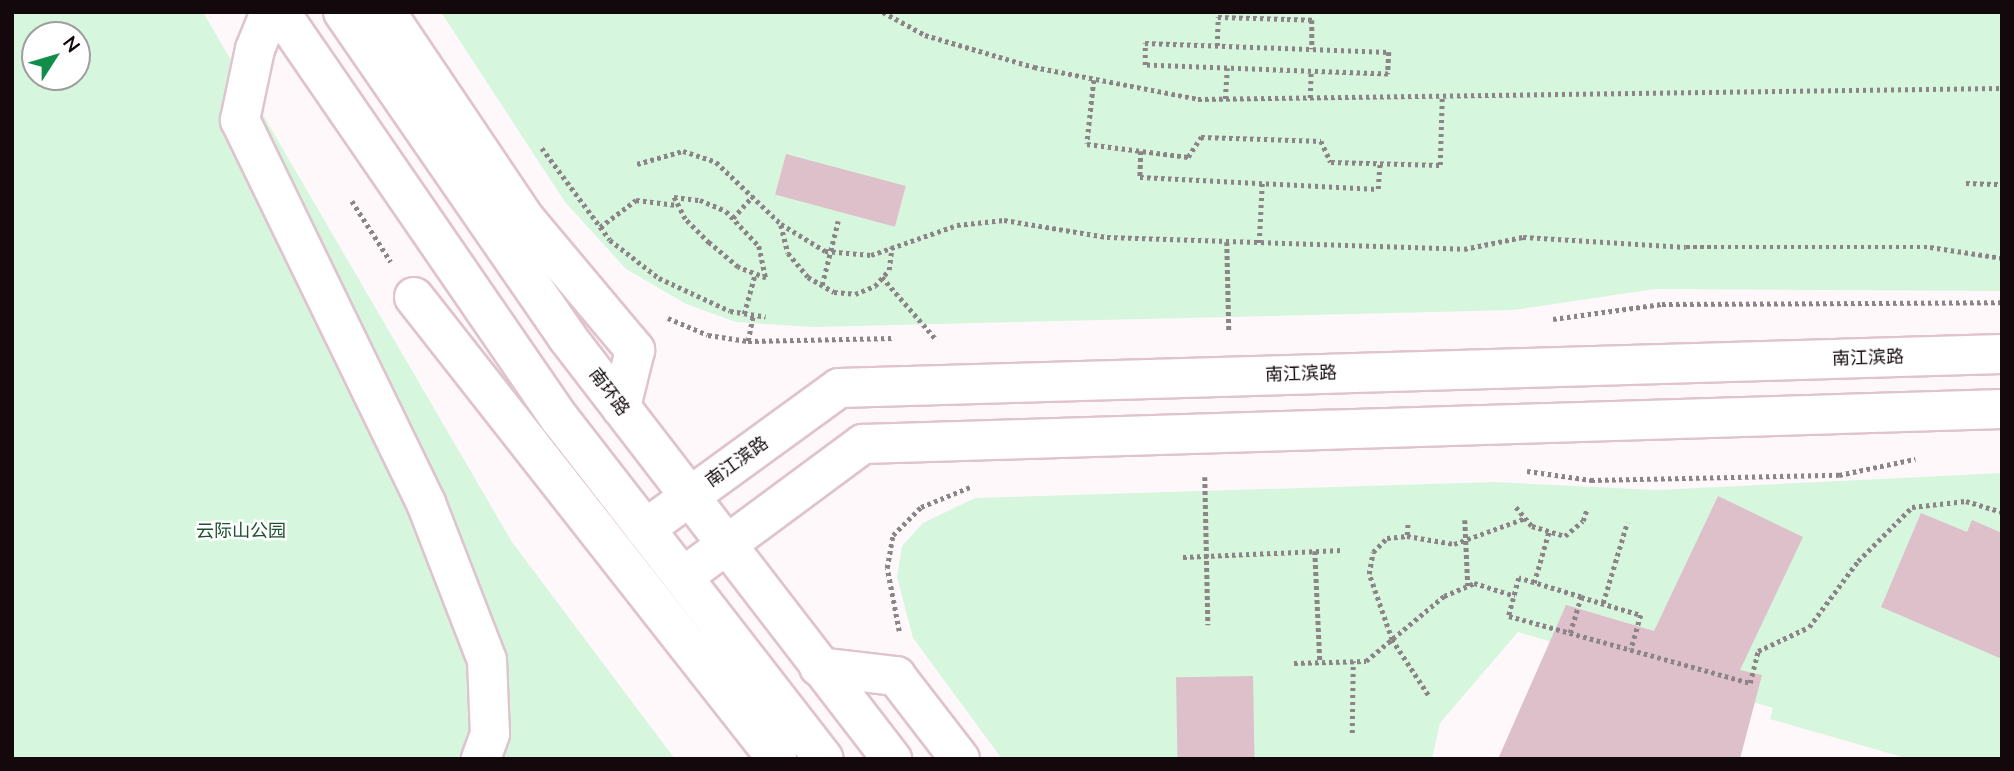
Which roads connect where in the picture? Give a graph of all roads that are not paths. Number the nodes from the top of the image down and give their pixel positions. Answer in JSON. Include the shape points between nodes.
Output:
{"nodes":[{"id":1,"x":270,"y":12,"type":"edge"},
{"id":2,"x":280,"y":12,"type":"edge"},
{"id":3,"x":343,"y":12,"type":"edge"},
{"id":4,"x":386,"y":12,"type":"edge"},
{"id":5,"x":414,"y":297,"type":"dead end"},
{"id":6,"x":2002,"y":354,"type":"edge"},
{"id":7,"x":621,"y":407,"type":"junction"},
{"id":8,"x":2002,"y":409,"type":"edge"},
{"id":9,"x":689,"y":497,"type":"junction"},
{"id":10,"x":645,"y":528,"type":"junction"},
{"id":11,"x":726,"y":545,"type":"junction"},
{"id":12,"x":683,"y":577,"type":"junction"},
{"id":13,"x":819,"y":667,"type":"junction"},
{"id":14,"x":481,"y":759,"type":"edge"},
{"id":15,"x":778,"y":759,"type":"edge"},
{"id":16,"x":824,"y":759,"type":"edge"},
{"id":17,"x":892,"y":759,"type":"edge"},
{"id":18,"x":960,"y":759,"type":"edge"}],
"edges":[{"from":1,"to":14,"type":"main road","via":[[255,49],[240,120],[426,503],[487,660],[490,734]]},
{"from":2,"to":10,"type":"main road","via":[[560,419]]},
{"from":3,"to":7,"type":"main road","name":"南环路","via":[[567,337]]},
{"from":4,"to":7,"type":"main road","via":[[526,220],[635,350]]},
{"from":5,"to":15,"type":"main road"},
{"from":6,"to":9,"type":"main road","name":"南江滨路","via":[[839,388]]},
{"from":7,"to":9,"type":"main road","name":"南环路"},
{"from":8,"to":11,"type":"main road","via":[[863,444]]},
{"from":9,"to":10,"type":"main road","name":"南江滨路"},
{"from":9,"to":11,"type":"main road","name":"南环路"},
{"from":10,"to":12,"type":"main road"},
{"from":11,"to":12,"type":"main road"},
{"from":11,"to":13,"type":"main road","name":"南环路"},
{"from":12,"to":16,"type":"main road"},
{"from":13,"to":17,"type":"main road","name":"南环路"},
{"from":13,"to":18,"type":"main road","via":[[896,676]]}]}
